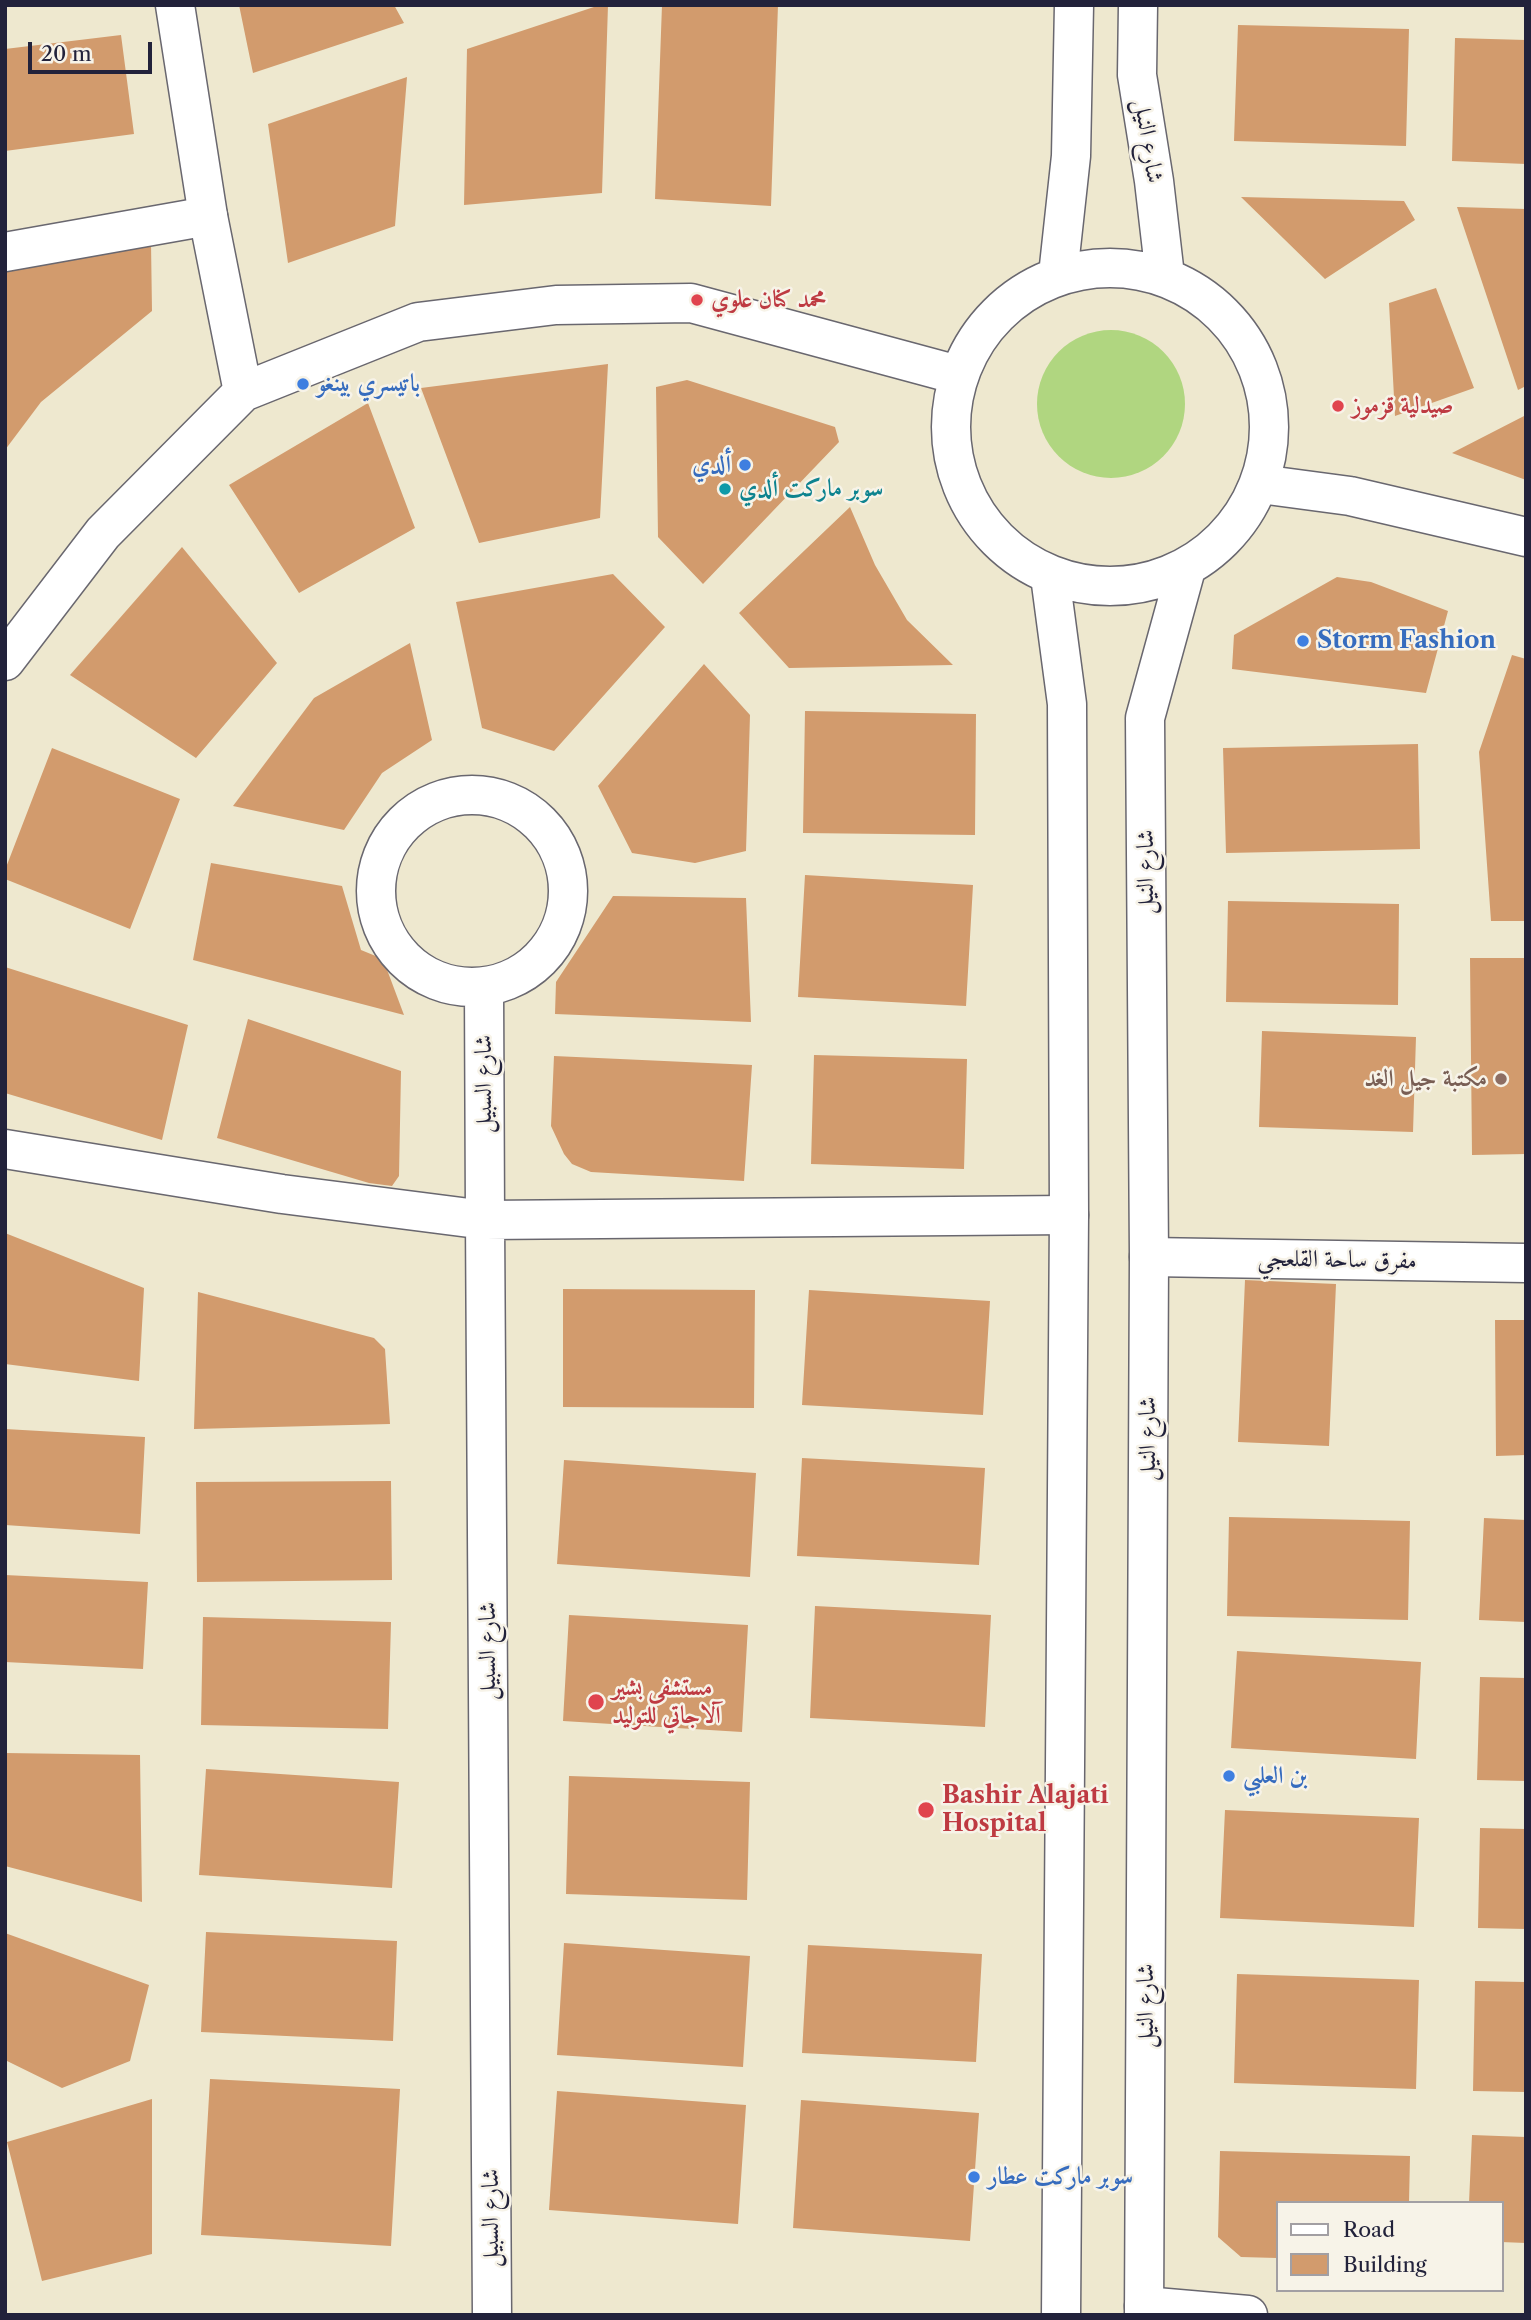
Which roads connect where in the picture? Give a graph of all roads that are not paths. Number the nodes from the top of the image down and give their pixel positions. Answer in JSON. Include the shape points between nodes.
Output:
{"nodes":[{"id":1,"x":175,"y":5,"type":"edge"},
{"id":2,"x":1074,"y":5,"type":"edge"},
{"id":3,"x":1138,"y":5,"type":"edge"},
{"id":4,"x":208,"y":216,"type":"junction"},
{"id":5,"x":5,"y":252,"type":"edge"},
{"id":6,"x":1058,"y":275,"type":"junction"},
{"id":7,"x":1165,"y":276,"type":"junction"},
{"id":8,"x":958,"y":375,"type":"junction"},
{"id":9,"x":243,"y":392,"type":"junction"},
{"id":10,"x":1259,"y":484,"type":"junction"},
{"id":11,"x":1526,"y":537,"type":"edge"},
{"id":12,"x":1186,"y":569,"type":"junction"},
{"id":13,"x":1050,"y":576,"type":"junction"},
{"id":14,"x":5,"y":661,"type":"edge"},
{"id":15,"x":484,"y":987,"type":"junction"},
{"id":16,"x":5,"y":1149,"type":"edge"},
{"id":17,"x":1069,"y":1215,"type":"junction"},
{"id":18,"x":485,"y":1220,"type":"junction"},
{"id":19,"x":1149,"y":1257,"type":"junction"},
{"id":20,"x":1526,"y":1263,"type":"edge"},
{"id":21,"x":1144,"y":2310,"type":"edge"},
{"id":22,"x":492,"y":2315,"type":"edge"},
{"id":23,"x":1060,"y":2315,"type":"edge"},
{"id":24,"x":1248,"y":2315,"type":"edge"}],
"edges":[{"from":1,"to":4,"type":"street"},
{"from":2,"to":6,"type":"street","via":[[1071,156]]},
{"from":3,"to":7,"type":"street","name":"شارع النيل","via":[[1137,75]]},
{"from":4,"to":5,"type":"street"},
{"from":4,"to":9,"type":"street"},
{"from":6,"to":7,"type":"street","via":[[1094,267],[1124,267]]},
{"from":6,"to":8,"type":"street","via":[[1004,307],[968,352]]},
{"from":7,"to":10,"type":"street","via":[[1227,317],[1259,370],[1270,427]]},
{"from":8,"to":9,"type":"street","via":[[691,303],[556,305],[418,322]]},
{"from":8,"to":13,"type":"street","via":[[950,429],[968,502],[1001,545]]},
{"from":9,"to":14,"type":"street","via":[[103,533]]},
{"from":10,"to":11,"type":"street","via":[[1350,496]]},
{"from":10,"to":12,"type":"street","via":[[1239,523]]},
{"from":12,"to":13,"type":"street","via":[[1133,586],[1092,587]]},
{"from":12,"to":19,"type":"street","name":"شارع النيل","via":[[1145,718]]},
{"from":13,"to":17,"type":"street","via":[[1067,704]]},
{"from":15,"to":15,"type":"street","via":[[524,973],[549,951],[564,921],[569,894],[564,861],[555,842],[526,810],[495,797],[471,794],[423,807],[397,830],[379,865],[376,898],[380,921],[405,961],[438,982]]},
{"from":15,"to":18,"type":"street","name":"شارع السبيل"},
{"from":16,"to":18,"type":"street","via":[[282,1194]]},
{"from":17,"to":18,"type":"street"},
{"from":17,"to":23,"type":"street"},
{"from":18,"to":22,"type":"street","name":"شارع السبيل"},
{"from":19,"to":20,"type":"street","name":"مفرق ساحة القلعجي"},
{"from":19,"to":21,"type":"street","name":"شارع النيل"},
{"from":21,"to":24,"type":"street"}]}
